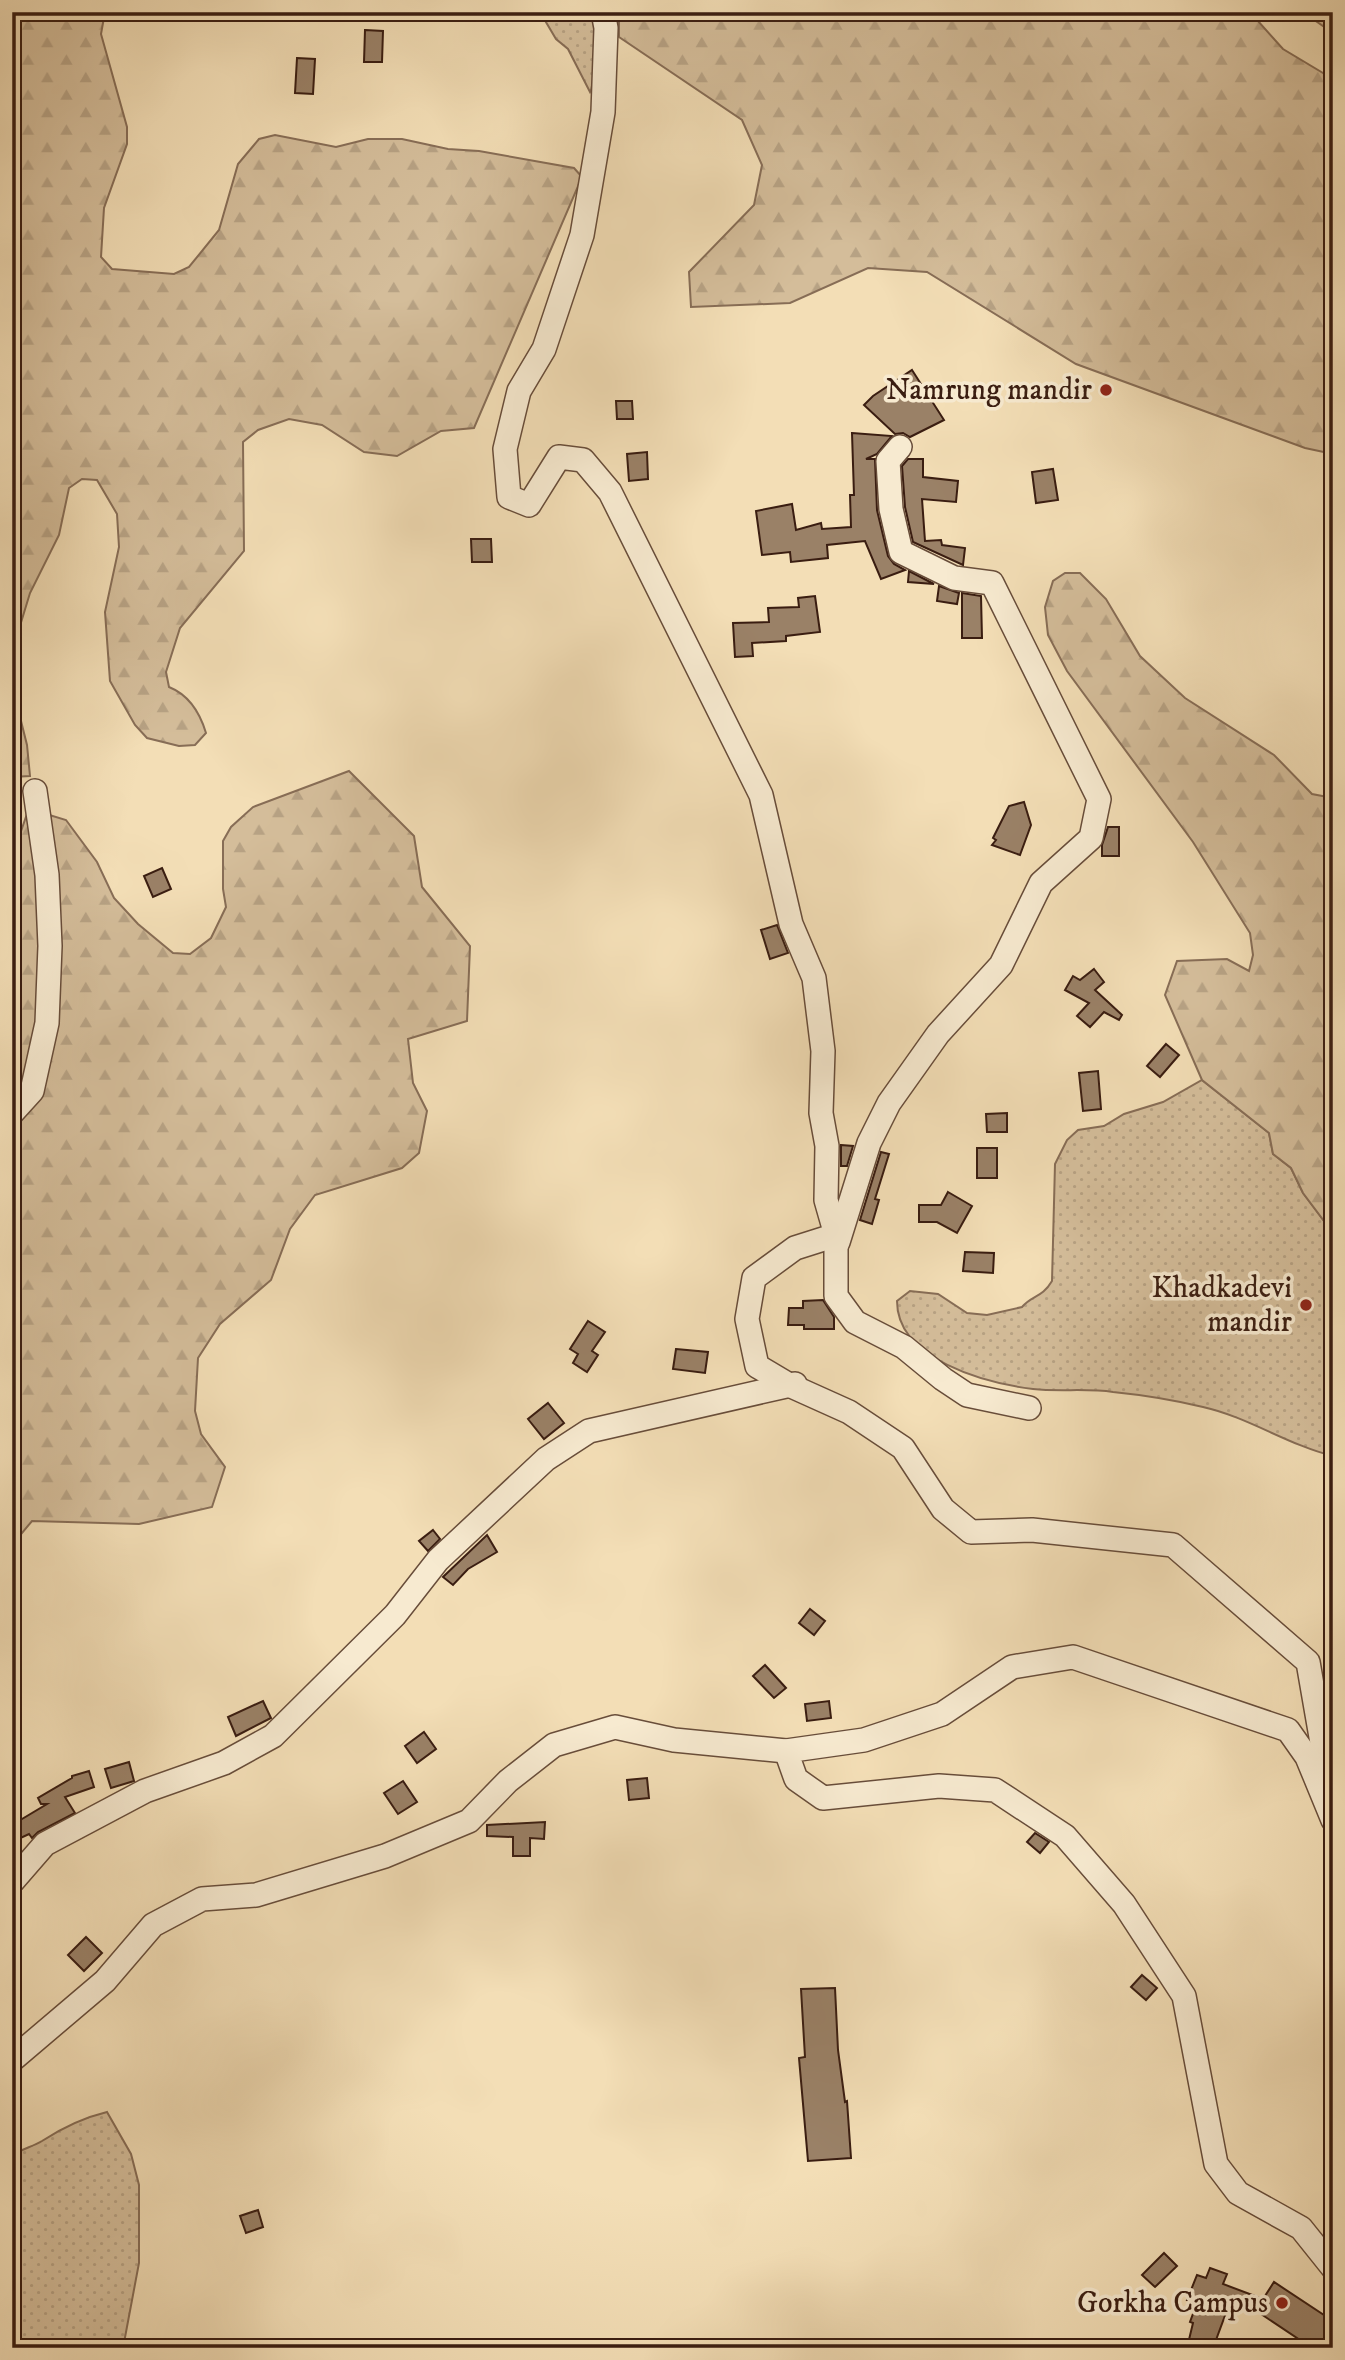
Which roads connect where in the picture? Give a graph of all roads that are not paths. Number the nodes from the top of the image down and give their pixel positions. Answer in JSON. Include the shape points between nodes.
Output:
{"nodes":[{"id":1,"x":603,"y":12,"type":"edge"},
{"id":2,"x":900,"y":447,"type":"dead end"},
{"id":3,"x":35,"y":791,"type":"dead end"},
{"id":4,"x":12,"y":1113,"type":"edge"},
{"id":5,"x":836,"y":1241,"type":"junction"},
{"id":6,"x":793,"y":1384,"type":"junction"},
{"id":7,"x":1029,"y":1408,"type":"dead end"},
{"id":8,"x":786,"y":1751,"type":"junction"},
{"id":9,"x":1333,"y":1802,"type":"edge"},
{"id":10,"x":1333,"y":1820,"type":"edge"},
{"id":11,"x":12,"y":1882,"type":"edge"},
{"id":12,"x":12,"y":2060,"type":"edge"},
{"id":13,"x":1333,"y":2269,"type":"edge"}],
"edges":[{"from":1,"to":5,"type":"street","via":[[603,112],[582,235],[544,349],[519,391],[505,449],[509,497],[529,505],[559,457],[583,460],[590,468],[610,492],[761,794],[791,925],[814,978],[823,1051],[826,1200]]},
{"from":2,"to":5,"type":"street","via":[[888,461],[891,509],[901,552],[954,578],[992,583],[1099,799],[1091,838],[1041,883],[1001,965],[938,1034],[889,1103],[869,1143]]},
{"from":3,"to":4,"type":"street","via":[[47,874],[47,1023],[32,1091]]},
{"from":5,"to":6,"type":"street","via":[[795,1248],[754,1278],[747,1320],[757,1366]]},
{"from":5,"to":7,"type":"street","via":[[836,1296],[855,1322],[904,1347],[967,1395]]},
{"from":6,"to":9,"type":"street","via":[[849,1412],[903,1448],[943,1509],[971,1532],[1032,1530],[1173,1545],[1308,1662]]},
{"from":6,"to":11,"type":"street","via":[[589,1431],[546,1459],[438,1560],[396,1615],[273,1736],[224,1763],[145,1791],[46,1844]]},
{"from":8,"to":10,"type":"street","via":[[864,1740],[942,1714],[1012,1667],[1073,1657],[1289,1731],[1307,1757]]},
{"from":8,"to":12,"type":"street","via":[[674,1740],[615,1727],[554,1745],[508,1781],[469,1821],[385,1856],[256,1895],[202,1899],[153,1925],[105,1980]]},
{"from":8,"to":13,"type":"street","via":[[796,1779],[823,1798],[939,1786],[995,1790],[1065,1836],[1124,1905],[1184,1996],[1216,2164],[1238,2193],[1301,2228]]}]}
